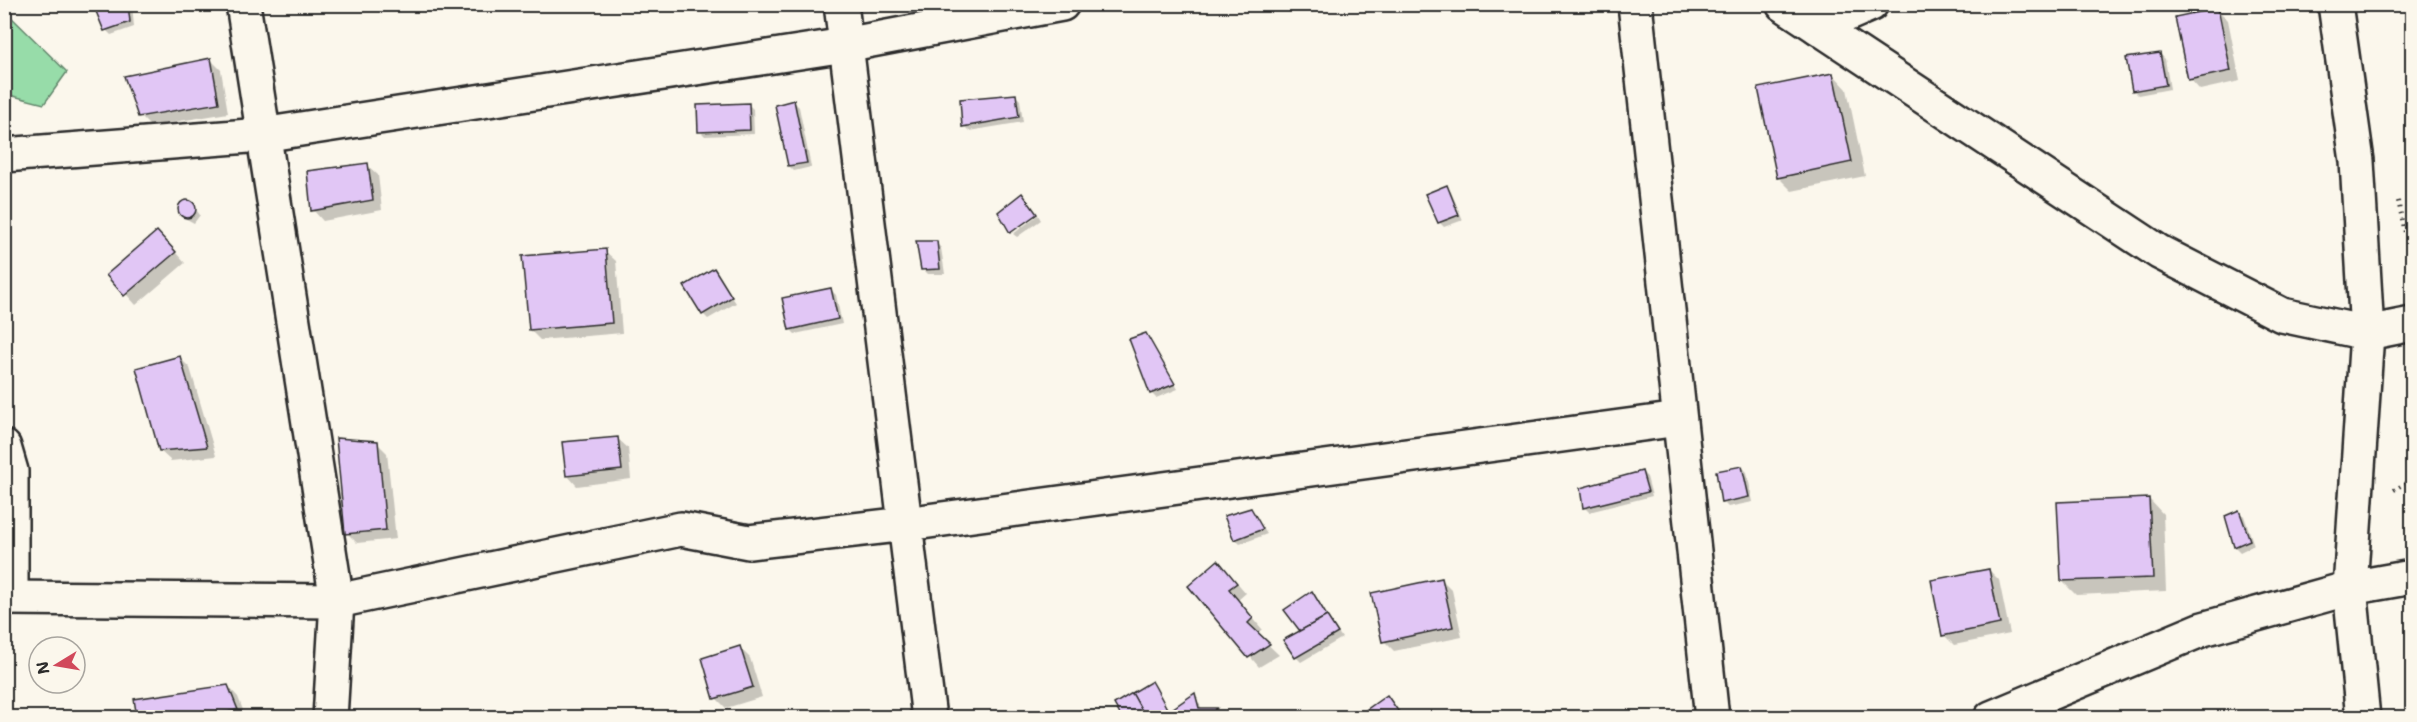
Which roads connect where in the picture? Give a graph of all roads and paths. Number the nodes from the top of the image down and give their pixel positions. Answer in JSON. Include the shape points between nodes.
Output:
{"nodes":[{"id":1,"x":243,"y":4,"type":"edge"},
{"id":2,"x":842,"y":4,"type":"edge"},
{"id":3,"x":1062,"y":4,"type":"edge"},
{"id":4,"x":1635,"y":4,"type":"edge"},
{"id":5,"x":1784,"y":4,"type":"edge"},
{"id":6,"x":1871,"y":4,"type":"edge"},
{"id":7,"x":2336,"y":4,"type":"edge"},
{"id":8,"x":1818,"y":27,"type":"junction"},
{"id":9,"x":845,"y":45,"type":"junction"},
{"id":10,"x":262,"y":135,"type":"junction"},
{"id":11,"x":4,"y":155,"type":"edge"},
{"id":12,"x":2412,"y":324,"type":"edge"},
{"id":13,"x":2367,"y":333,"type":"junction"},
{"id":14,"x":1680,"y":419,"type":"junction"},
{"id":15,"x":4,"y":447,"type":"edge"},
{"id":16,"x":906,"y":524,"type":"junction"},
{"id":17,"x":2412,"y":577,"type":"edge"},
{"id":18,"x":2350,"y":588,"type":"junction"},
{"id":19,"x":8,"y":597,"type":"edge"},
{"id":20,"x":336,"y":602,"type":"junction"},
{"id":21,"x":330,"y":717,"type":"edge"},
{"id":22,"x":929,"y":717,"type":"edge"},
{"id":23,"x":1712,"y":717,"type":"edge"},
{"id":24,"x":1991,"y":717,"type":"edge"},
{"id":25,"x":2363,"y":717,"type":"edge"}],
"edges":[{"from":1,"to":10,"type":"street"},
{"from":2,"to":9,"type":"street"},
{"from":3,"to":9,"type":"street"},
{"from":4,"to":14,"type":"street"},
{"from":5,"to":8,"type":"street"},
{"from":6,"to":8,"type":"street"},
{"from":7,"to":13,"type":"street","via":[[2357,161]]},
{"from":8,"to":13,"type":"street","via":[[2159,252],[2282,315]]},
{"from":9,"to":10,"type":"street"},
{"from":9,"to":16,"type":"street"},
{"from":10,"to":11,"type":"street"},
{"from":10,"to":20,"type":"street"},
{"from":12,"to":13,"type":"street"},
{"from":13,"to":18,"type":"street"},
{"from":14,"to":16,"type":"street"},
{"from":14,"to":23,"type":"street"},
{"from":15,"to":19,"type":"street","via":[[12,471]]},
{"from":16,"to":20,"type":"street","via":[[749,542],[681,529]]},
{"from":16,"to":22,"type":"street"},
{"from":17,"to":18,"type":"street"},
{"from":18,"to":24,"type":"street","via":[[2203,629]]},
{"from":18,"to":25,"type":"street"},
{"from":19,"to":20,"type":"street"},
{"from":20,"to":21,"type":"street"}]}
